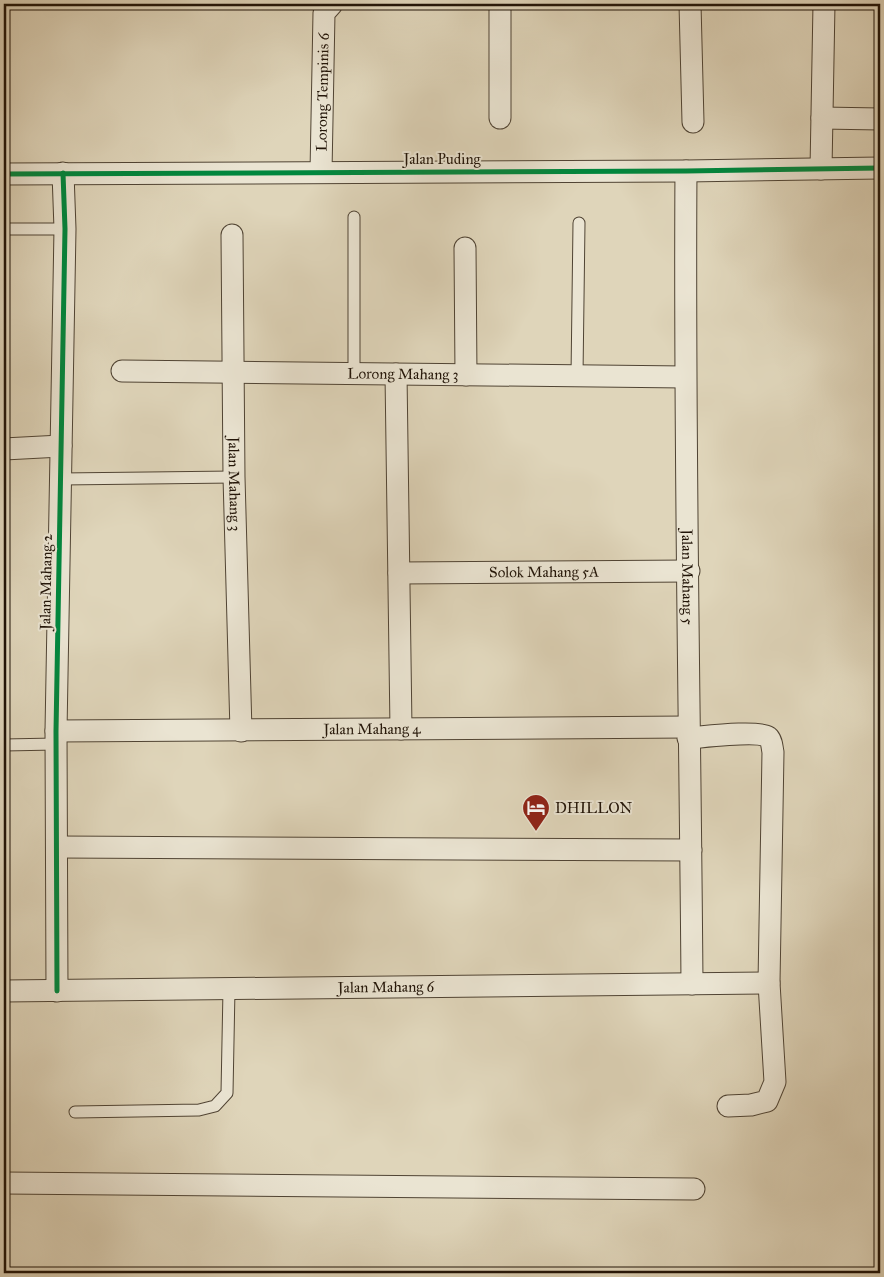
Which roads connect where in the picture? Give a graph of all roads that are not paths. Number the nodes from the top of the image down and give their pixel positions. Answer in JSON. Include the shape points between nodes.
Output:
{"nodes":[{"id":1,"x":500,"y":4,"type":"edge"},
{"id":2,"x":690,"y":4,"type":"edge"},
{"id":3,"x":824,"y":4,"type":"edge"},
{"id":4,"x":328,"y":8,"type":"edge"},
{"id":5,"x":500,"y":118,"type":"dead end"},
{"id":6,"x":822,"y":118,"type":"junction"},
{"id":7,"x":880,"y":119,"type":"edge"},
{"id":8,"x":693,"y":122,"type":"dead end"},
{"id":9,"x":880,"y":168,"type":"edge"},
{"id":10,"x":821,"y":169,"type":"junction"},
{"id":11,"x":686,"y":171,"type":"junction"},
{"id":12,"x":321,"y":172,"type":"junction"},
{"id":13,"x":63,"y":173,"type":"junction"},
{"id":14,"x":4,"y":174,"type":"edge"},
{"id":15,"x":354,"y":217,"type":"dead end"},
{"id":16,"x":580,"y":223,"type":"dead end"},
{"id":17,"x":4,"y":229,"type":"edge"},
{"id":18,"x":65,"y":229,"type":"junction"},
{"id":19,"x":232,"y":235,"type":"dead end"},
{"id":20,"x":465,"y":248,"type":"dead end"},
{"id":21,"x":122,"y":371,"type":"dead end"},
{"id":22,"x":234,"y":372,"type":"junction"},
{"id":23,"x":354,"y":373,"type":"junction"},
{"id":24,"x":396,"y":374,"type":"junction"},
{"id":25,"x":466,"y":375,"type":"junction"},
{"id":26,"x":577,"y":376,"type":"junction"},
{"id":27,"x":685,"y":377,"type":"junction"},
{"id":28,"x":61,"y":446,"type":"junction"},
{"id":29,"x":4,"y":448,"type":"edge"},
{"id":30,"x":234,"y":477,"type":"junction"},
{"id":31,"x":61,"y":479,"type":"junction"},
{"id":32,"x":689,"y":571,"type":"junction"},
{"id":33,"x":399,"y":573,"type":"junction"},
{"id":34,"x":401,"y":729,"type":"junction"},
{"id":35,"x":240,"y":731,"type":"junction"},
{"id":36,"x":688,"y":733,"type":"junction"},
{"id":37,"x":56,"y":737,"type":"junction"},
{"id":38,"x":4,"y":744,"type":"edge"},
{"id":39,"x":57,"y":847,"type":"junction"},
{"id":40,"x":691,"y":850,"type":"junction"},
{"id":41,"x":770,"y":983,"type":"junction"},
{"id":42,"x":692,"y":984,"type":"junction"},
{"id":43,"x":229,"y":989,"type":"junction"},
{"id":44,"x":57,"y":990,"type":"junction"},
{"id":45,"x":4,"y":991,"type":"edge"},
{"id":46,"x":728,"y":1106,"type":"dead end"},
{"id":47,"x":75,"y":1112,"type":"dead end"},
{"id":48,"x":4,"y":1183,"type":"edge"},
{"id":49,"x":694,"y":1189,"type":"dead end"}],
"edges":[{"from":1,"to":5,"type":"street"},
{"from":2,"to":8,"type":"street"},
{"from":3,"to":6,"type":"street"},
{"from":4,"to":12,"type":"street","name":"Lorong Tempinis 6"},
{"from":6,"to":7,"type":"street"},
{"from":6,"to":10,"type":"street"},
{"from":9,"to":10,"type":"street","name":"Jalan Puding"},
{"from":10,"to":11,"type":"street","name":"Jalan Puding"},
{"from":11,"to":12,"type":"street","name":"Jalan Puding"},
{"from":11,"to":27,"type":"street","name":"Jalan Mahang 5"},
{"from":12,"to":13,"type":"street","name":"Jalan Puding"},
{"from":13,"to":14,"type":"street","name":"Jalan Puding"},
{"from":13,"to":18,"type":"street","name":"Jalan Mahang 2"},
{"from":15,"to":23,"type":"lane"},
{"from":16,"to":26,"type":"lane"},
{"from":17,"to":18,"type":"lane"},
{"from":18,"to":28,"type":"street","name":"Jalan Mahang 2"},
{"from":19,"to":22,"type":"street","name":"Jalan Mahang 3"},
{"from":20,"to":25,"type":"street"},
{"from":21,"to":22,"type":"street","name":"Lorong Mahang 3"},
{"from":22,"to":23,"type":"street","name":"Lorong Mahang 3"},
{"from":22,"to":30,"type":"street","name":"Jalan Mahang 3"},
{"from":23,"to":24,"type":"street","name":"Lorong Mahang 3"},
{"from":24,"to":25,"type":"street","name":"Lorong Mahang 3"},
{"from":24,"to":33,"type":"street"},
{"from":25,"to":26,"type":"street","name":"Lorong Mahang 3"},
{"from":26,"to":27,"type":"street","name":"Lorong Mahang 3"},
{"from":27,"to":32,"type":"street","name":"Jalan Mahang 5"},
{"from":28,"to":29,"type":"street"},
{"from":28,"to":31,"type":"street","name":"Jalan Mahang 2"},
{"from":30,"to":31,"type":"lane"},
{"from":30,"to":35,"type":"street","name":"Jalan Mahang 3"},
{"from":31,"to":37,"type":"street","name":"Jalan Mahang 2"},
{"from":32,"to":33,"type":"street","name":"Solok Mahang 5A"},
{"from":32,"to":36,"type":"street","name":"Jalan Mahang 5"},
{"from":33,"to":34,"type":"street"},
{"from":34,"to":35,"type":"street","name":"Jalan Mahang 4"},
{"from":34,"to":36,"type":"street","name":"Jalan Mahang 4"},
{"from":35,"to":37,"type":"street","name":"Jalan Mahang 4"},
{"from":36,"to":40,"type":"street","name":"Jalan Mahang 5"},
{"from":36,"to":41,"type":"street","name":"Jalan Mahang 4","via":[[760,735],[768,737],[771,742]]},
{"from":37,"to":38,"type":"lane"},
{"from":37,"to":39,"type":"street","name":"Jalan Mahang 2"},
{"from":39,"to":40,"type":"street"},
{"from":39,"to":44,"type":"street","name":"Jalan Mahang 2"},
{"from":40,"to":42,"type":"street","name":"Jalan Mahang 5"},
{"from":41,"to":42,"type":"street","name":"Jalan Mahang 6"},
{"from":41,"to":46,"type":"street","via":[[775,1082],[767,1101]]},
{"from":42,"to":43,"type":"street","name":"Jalan Mahang 6"},
{"from":43,"to":44,"type":"street","name":"Jalan Mahang 6"},
{"from":43,"to":47,"type":"lane","via":[[227,1093],[216,1106],[199,1110]]},
{"from":44,"to":45,"type":"street","name":"Jalan Mahang 6"},
{"from":48,"to":49,"type":"street"}]}
